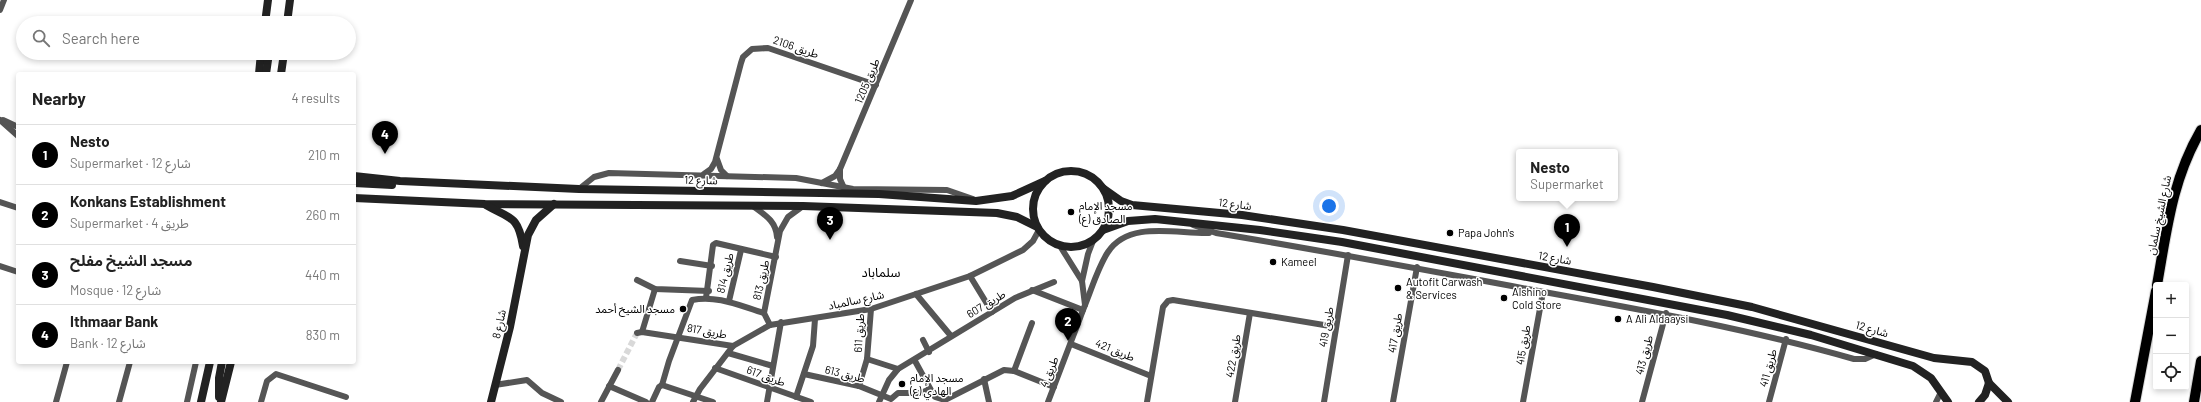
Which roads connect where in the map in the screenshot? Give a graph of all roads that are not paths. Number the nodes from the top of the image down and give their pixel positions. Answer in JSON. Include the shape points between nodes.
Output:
{"nodes":[{"id":1,"x":4,"y":0,"type":"edge"},
{"id":2,"x":268,"y":0,"type":"edge"},
{"id":3,"x":290,"y":0,"type":"edge"},
{"id":4,"x":911,"y":0,"type":"edge"},
{"id":5,"x":0,"y":10,"type":"edge"},
{"id":6,"x":267,"y":16,"type":"edge"},
{"id":7,"x":288,"y":16,"type":"edge"},
{"id":8,"x":260,"y":60,"type":"edge"},
{"id":9,"x":268,"y":60,"type":"edge"},
{"id":10,"x":283,"y":60,"type":"edge"},
{"id":11,"x":258,"y":72,"type":"edge"},
{"id":12,"x":266,"y":72,"type":"edge"},
{"id":13,"x":281,"y":72,"type":"edge"},
{"id":14,"x":876,"y":85,"type":"junction"},
{"id":15,"x":0,"y":119,"type":"edge"},
{"id":16,"x":16,"y":127,"type":"edge"},
{"id":17,"x":2201,"y":130,"type":"edge"},
{"id":18,"x":16,"y":134,"type":"edge"},
{"id":19,"x":717,"y":158,"type":"junction"},
{"id":20,"x":840,"y":169,"type":"junction"},
{"id":21,"x":356,"y":173,"type":"edge"},
{"id":22,"x":704,"y":174,"type":"junction"},
{"id":23,"x":356,"y":176,"type":"edge"},
{"id":24,"x":727,"y":176,"type":"junction"},
{"id":25,"x":381,"y":179,"type":"junction"},
{"id":26,"x":1045,"y":181,"type":"junction"},
{"id":27,"x":356,"y":183,"type":"edge"},
{"id":28,"x":435,"y":183,"type":"junction"},
{"id":29,"x":822,"y":183,"type":"junction"},
{"id":30,"x":844,"y":188,"type":"junction"},
{"id":31,"x":579,"y":189,"type":"junction"},
{"id":32,"x":1104,"y":189,"type":"junction"},
{"id":33,"x":356,"y":198,"type":"edge"},
{"id":34,"x":370,"y":200,"type":"junction"},
{"id":35,"x":976,"y":201,"type":"junction"},
{"id":36,"x":0,"y":202,"type":"edge"},
{"id":37,"x":356,"y":202,"type":"edge"},
{"id":38,"x":485,"y":204,"type":"junction"},
{"id":39,"x":554,"y":204,"type":"junction"},
{"id":40,"x":753,"y":206,"type":"junction"},
{"id":41,"x":803,"y":206,"type":"junction"},
{"id":42,"x":16,"y":207,"type":"edge"},
{"id":43,"x":1184,"y":221,"type":"junction"},
{"id":44,"x":1038,"y":228,"type":"junction"},
{"id":45,"x":1103,"y":230,"type":"junction"},
{"id":46,"x":1216,"y":233,"type":"junction"},
{"id":47,"x":778,"y":239,"type":"junction"},
{"id":48,"x":1093,"y":241,"type":"junction"},
{"id":49,"x":1060,"y":246,"type":"junction"},
{"id":50,"x":524,"y":249,"type":"junction"},
{"id":51,"x":741,"y":250,"type":"junction"},
{"id":52,"x":1348,"y":255,"type":"junction"},
{"id":53,"x":776,"y":257,"type":"junction"},
{"id":54,"x":680,"y":261,"type":"dead end"},
{"id":55,"x":0,"y":266,"type":"edge"},
{"id":56,"x":712,"y":266,"type":"junction"},
{"id":57,"x":1417,"y":267,"type":"junction"},
{"id":58,"x":16,"y":271,"type":"edge"},
{"id":59,"x":970,"y":276,"type":"junction"},
{"id":60,"x":637,"y":280,"type":"dead end"},
{"id":61,"x":1082,"y":281,"type":"junction"},
{"id":62,"x":1054,"y":282,"type":"dead end"},
{"id":63,"x":2158,"y":282,"type":"edge"},
{"id":64,"x":655,"y":289,"type":"junction"},
{"id":65,"x":1032,"y":290,"type":"junction"},
{"id":66,"x":1543,"y":292,"type":"junction"},
{"id":67,"x":708,"y":294,"type":"junction"},
{"id":68,"x":916,"y":294,"type":"junction"},
{"id":69,"x":729,"y":301,"type":"junction"},
{"id":70,"x":2153,"y":306,"type":"edge"},
{"id":71,"x":871,"y":308,"type":"junction"},
{"id":72,"x":1084,"y":308,"type":"junction"},
{"id":73,"x":992,"y":312,"type":"junction"},
{"id":74,"x":764,"y":313,"type":"junction"},
{"id":75,"x":1250,"y":313,"type":"junction"},
{"id":76,"x":1666,"y":314,"type":"junction"},
{"id":77,"x":814,"y":319,"type":"junction"},
{"id":78,"x":781,"y":322,"type":"junction"},
{"id":79,"x":1032,"y":323,"type":"dead end"},
{"id":80,"x":770,"y":324,"type":"junction"},
{"id":81,"x":1336,"y":327,"type":"junction"},
{"id":82,"x":678,"y":336,"type":"junction"},
{"id":83,"x":951,"y":336,"type":"junction"},
{"id":84,"x":1786,"y":339,"type":"junction"},
{"id":85,"x":923,"y":340,"type":"dead end"},
{"id":86,"x":1072,"y":344,"type":"junction"},
{"id":87,"x":733,"y":346,"type":"junction"},
{"id":88,"x":929,"y":352,"type":"junction"},
{"id":89,"x":728,"y":353,"type":"junction"},
{"id":90,"x":1876,"y":354,"type":"junction"},
{"id":91,"x":867,"y":359,"type":"junction"},
{"id":92,"x":914,"y":361,"type":"junction"},
{"id":93,"x":2201,"y":361,"type":"edge"},
{"id":94,"x":66,"y":364,"type":"edge"},
{"id":95,"x":129,"y":364,"type":"edge"},
{"id":96,"x":196,"y":364,"type":"edge"},
{"id":97,"x":210,"y":364,"type":"edge"},
{"id":98,"x":222,"y":364,"type":"edge"},
{"id":99,"x":230,"y":364,"type":"edge"},
{"id":100,"x":773,"y":366,"type":"junction"},
{"id":101,"x":715,"y":368,"type":"junction"},
{"id":102,"x":618,"y":370,"type":"tunnel mouth"},
{"id":103,"x":898,"y":370,"type":"junction"},
{"id":104,"x":1014,"y":371,"type":"junction"},
{"id":105,"x":804,"y":374,"type":"junction"},
{"id":106,"x":1151,"y":376,"type":"junction"},
{"id":107,"x":984,"y":379,"type":"junction"},
{"id":108,"x":1989,"y":383,"type":"junction"},
{"id":109,"x":495,"y":385,"type":"junction"},
{"id":110,"x":662,"y":385,"type":"junction"},
{"id":111,"x":609,"y":386,"type":"junction"},
{"id":112,"x":859,"y":386,"type":"junction"},
{"id":113,"x":1054,"y":387,"type":"junction"},
{"id":114,"x":770,"y":389,"type":"junction"},
{"id":115,"x":930,"y":389,"type":"junction"},
{"id":116,"x":1941,"y":392,"type":"junction"},
{"id":117,"x":882,"y":395,"type":"junction"},
{"id":118,"x":346,"y":397,"type":"dead end"},
{"id":119,"x":796,"y":397,"type":"junction"},
{"id":120,"x":695,"y":399,"type":"edge"},
{"id":121,"x":934,"y":400,"type":"edge"},
{"id":122,"x":56,"y":402,"type":"edge"},
{"id":123,"x":119,"y":402,"type":"edge"},
{"id":124,"x":187,"y":402,"type":"edge"},
{"id":125,"x":201,"y":402,"type":"edge"},
{"id":126,"x":220,"y":402,"type":"edge"},
{"id":127,"x":261,"y":402,"type":"edge"},
{"id":128,"x":491,"y":402,"type":"edge"},
{"id":129,"x":561,"y":402,"type":"edge"},
{"id":130,"x":601,"y":402,"type":"edge"},
{"id":131,"x":646,"y":402,"type":"edge"},
{"id":132,"x":652,"y":402,"type":"edge"},
{"id":133,"x":713,"y":402,"type":"edge"},
{"id":134,"x":767,"y":402,"type":"edge"},
{"id":135,"x":811,"y":402,"type":"edge"},
{"id":136,"x":879,"y":402,"type":"edge"},
{"id":137,"x":988,"y":402,"type":"edge"},
{"id":138,"x":1048,"y":402,"type":"edge"},
{"id":139,"x":1147,"y":402,"type":"edge"},
{"id":140,"x":1235,"y":402,"type":"edge"},
{"id":141,"x":1324,"y":402,"type":"edge"},
{"id":142,"x":1393,"y":402,"type":"edge"},
{"id":143,"x":1523,"y":402,"type":"edge"},
{"id":144,"x":1642,"y":402,"type":"edge"},
{"id":145,"x":1769,"y":402,"type":"edge"},
{"id":146,"x":1936,"y":402,"type":"edge"},
{"id":147,"x":1948,"y":402,"type":"edge"},
{"id":148,"x":1979,"y":402,"type":"edge"},
{"id":149,"x":2008,"y":402,"type":"edge"},
{"id":150,"x":2135,"y":402,"type":"edge"},
{"id":151,"x":2194,"y":402,"type":"edge"}],
"edges":[{"from":1,"to":5,"type":"street"},
{"from":2,"to":6,"type":"street"},
{"from":3,"to":7,"type":"street"},
{"from":4,"to":14,"type":"street","name":"طريق 1205"},
{"from":8,"to":11,"type":"street"},
{"from":9,"to":12,"type":"street"},
{"from":10,"to":13,"type":"street"},
{"from":14,"to":19,"type":"street","name":"طريق 2106","via":[[768,48],[752,48],[741,63]]},
{"from":14,"to":20,"type":"street","name":"طريق 1205"},
{"from":15,"to":16,"type":"street"},
{"from":15,"to":18,"type":"street"},
{"from":17,"to":63,"type":"main road","name":"شارع الشيخ سلمان","via":[[2186,158],[2175,188]]},
{"from":19,"to":22,"type":"street","name":"طريق 2106"},
{"from":19,"to":24,"type":"street","via":[[718,166]]},
{"from":20,"to":29,"type":"street","name":"طريق 1205","via":[[835,176]]},
{"from":20,"to":30,"type":"street","via":[[840,179]]},
{"from":21,"to":25,"type":"street"},
{"from":22,"to":24,"type":"street"},
{"from":22,"to":31,"type":"street","via":[[608,173],[594,177]]},
{"from":23,"to":25,"type":"street","name":"شارع 12"},
{"from":24,"to":29,"type":"street","via":[[796,178]]},
{"from":25,"to":28,"type":"street","name":"شارع 12"},
{"from":26,"to":32,"type":"street","via":[[1058,172],[1080,171],[1090,175]]},
{"from":26,"to":35,"type":"street","name":"شارع 12","via":[[1012,196]]},
{"from":26,"to":44,"type":"street","via":[[1037,190],[1033,202],[1033,215]]},
{"from":27,"to":28,"type":"street","via":[[421,187]]},
{"from":28,"to":31,"type":"street","name":"شارع 12"},
{"from":29,"to":30,"type":"street"},
{"from":30,"to":35,"type":"street","via":[[947,190]]},
{"from":31,"to":35,"type":"street","name":"شارع 12","via":[[878,194]]},
{"from":32,"to":45,"type":"street","via":[[1109,199],[1110,210]]},
{"from":32,"to":108,"type":"street","name":"شارع 12","via":[[1132,205],[1242,215],[1343,230],[1714,299],[1801,320],[1934,358],[1972,362],[1982,368]]},
{"from":33,"to":34,"type":"street"},
{"from":34,"to":37,"type":"street"},
{"from":34,"to":38,"type":"street"},
{"from":36,"to":42,"type":"street"},
{"from":38,"to":39,"type":"street"},
{"from":38,"to":50,"type":"street","name":"شارع 8","via":[[517,224]]},
{"from":39,"to":40,"type":"street"},
{"from":39,"to":50,"type":"street","name":"شارع 8","via":[[536,220]]},
{"from":40,"to":41,"type":"street"},
{"from":40,"to":47,"type":"street","name":"طريق 813","via":[[770,218]]},
{"from":41,"to":44,"type":"street","via":[[997,213],[1017,217]]},
{"from":41,"to":47,"type":"street","name":"طريق 813","via":[[788,217]]},
{"from":43,"to":45,"type":"street","name":"شارع 12","via":[[1141,219]]},
{"from":43,"to":46,"type":"street"},
{"from":43,"to":90,"type":"street","name":"شارع 12","via":[[1342,242],[1727,315]]},
{"from":44,"to":49,"type":"street","via":[[1046,238]]},
{"from":44,"to":59,"type":"street","name":"شارع سالمباد","via":[[1033,241],[1023,250]]},
{"from":45,"to":48,"type":"street"},
{"from":46,"to":52,"type":"street"},
{"from":46,"to":72,"type":"street","via":[[1142,231],[1118,241],[1109,250]]},
{"from":47,"to":53,"type":"street","name":"طريق 813"},
{"from":48,"to":49,"type":"street","via":[[1082,246]]},
{"from":48,"to":61,"type":"street"},
{"from":49,"to":61,"type":"street"},
{"from":50,"to":109,"type":"street","name":"شارع 8","via":[[510,327]]},
{"from":51,"to":53,"type":"street"},
{"from":51,"to":56,"type":"street","via":[[716,243],[713,245]]},
{"from":51,"to":69,"type":"street","name":"طريق 814"},
{"from":52,"to":57,"type":"street"},
{"from":52,"to":81,"type":"street","name":"طريق 419"},
{"from":53,"to":74,"type":"street","name":"طريق 813"},
{"from":54,"to":56,"type":"street"},
{"from":55,"to":58,"type":"street"},
{"from":56,"to":67,"type":"street"},
{"from":57,"to":66,"type":"street"},
{"from":57,"to":142,"type":"street","name":"طريق 417"},
{"from":59,"to":68,"type":"street","name":"شارع سالمباد"},
{"from":59,"to":73,"type":"street"},
{"from":60,"to":64,"type":"street"},
{"from":61,"to":72,"type":"street","name":"طريق 4"},
{"from":62,"to":65,"type":"street","name":"طريق 607"},
{"from":64,"to":67,"type":"street"},
{"from":64,"to":82,"type":"street","name":"طريق 817","via":[[640,333]]},
{"from":65,"to":72,"type":"street"},
{"from":65,"to":73,"type":"street","name":"طريق 607"},
{"from":66,"to":76,"type":"street"},
{"from":66,"to":143,"type":"street","name":"طريق 415"},
{"from":67,"to":69,"type":"street"},
{"from":67,"to":82,"type":"street","via":[[691,301]]},
{"from":68,"to":71,"type":"street","name":"شارع سالمباد"},
{"from":68,"to":83,"type":"street"},
{"from":69,"to":74,"type":"street"},
{"from":70,"to":150,"type":"main road"},
{"from":71,"to":77,"type":"street","name":"شارع سالمباد"},
{"from":71,"to":91,"type":"street","name":"طريق 611"},
{"from":72,"to":86,"type":"street","name":"طريق 4"},
{"from":73,"to":83,"type":"street","name":"طريق 607"},
{"from":74,"to":80,"type":"street","name":"طريق 813"},
{"from":75,"to":81,"type":"street"},
{"from":75,"to":106,"type":"street","via":[[1173,300],[1168,302],[1163,306]]},
{"from":75,"to":140,"type":"street","name":"طريق 422"},
{"from":76,"to":84,"type":"street"},
{"from":76,"to":144,"type":"street","name":"طريق 413"},
{"from":77,"to":78,"type":"street","name":"شارع سالمباد"},
{"from":77,"to":105,"type":"street","via":[[813,346]]},
{"from":78,"to":80,"type":"street","name":"شارع سالمباد"},
{"from":78,"to":100,"type":"street"},
{"from":79,"to":104,"type":"street"},
{"from":80,"to":87,"type":"street","name":"شارع سالمباد"},
{"from":81,"to":141,"type":"street","name":"طريق 419"},
{"from":82,"to":87,"type":"street","name":"طريق 817"},
{"from":82,"to":110,"type":"street"},
{"from":83,"to":88,"type":"street","name":"طريق 607"},
{"from":84,"to":90,"type":"street","via":[[1854,359],[1865,359]]},
{"from":84,"to":145,"type":"street","name":"طريق 411"},
{"from":85,"to":88,"type":"street"},
{"from":86,"to":106,"type":"street","name":"طريق 421"},
{"from":86,"to":113,"type":"street","name":"طريق 4"},
{"from":87,"to":89,"type":"street","name":"شارع سالمباد"},
{"from":88,"to":92,"type":"street","name":"طريق 607"},
{"from":89,"to":100,"type":"street"},
{"from":89,"to":101,"type":"street","name":"شارع سالمباد"},
{"from":90,"to":116,"type":"street","name":"شارع 12","via":[[1919,369],[1931,378]]},
{"from":91,"to":103,"type":"street","name":"طريق 611"},
{"from":91,"to":112,"type":"street","name":"طريق 611"},
{"from":92,"to":103,"type":"street","name":"طريق 607"},
{"from":92,"to":115,"type":"street"},
{"from":93,"to":151,"type":"main road"},
{"from":94,"to":122,"type":"street"},
{"from":95,"to":123,"type":"street"},
{"from":96,"to":124,"type":"street"},
{"from":97,"to":125,"type":"street"},
{"from":98,"to":126,"type":"street","via":[[219,378]]},
{"from":99,"to":126,"type":"street"},
{"from":100,"to":114,"type":"street"},
{"from":101,"to":114,"type":"street","name":"طريق 617"},
{"from":101,"to":120,"type":"street","name":"شارع سالمباد"},
{"from":102,"to":111,"type":"street"},
{"from":103,"to":117,"type":"street","name":"طريق 607","via":[[888,380]]},
{"from":104,"to":107,"type":"street","via":[[1004,370]]},
{"from":104,"to":113,"type":"street"},
{"from":105,"to":112,"type":"street","name":"طريق 613"},
{"from":105,"to":119,"type":"street"},
{"from":106,"to":139,"type":"street"},
{"from":107,"to":121,"type":"street","via":[[945,400]]},
{"from":107,"to":137,"type":"street"},
{"from":108,"to":148,"type":"street","via":[[1985,395]]},
{"from":108,"to":149,"type":"street","name":"شارع 12"},
{"from":109,"to":128,"type":"street","name":"شارع 8"},
{"from":109,"to":129,"type":"street","via":[[527,380],[542,393]]},
{"from":110,"to":120,"type":"street"},
{"from":110,"to":132,"type":"street"},
{"from":111,"to":130,"type":"street"},
{"from":111,"to":131,"type":"street"},
{"from":112,"to":117,"type":"street","name":"طريق 613"},
{"from":113,"to":138,"type":"street","name":"طريق 4"},
{"from":114,"to":119,"type":"street","name":"طريق 617"},
{"from":114,"to":134,"type":"street"},
{"from":115,"to":117,"type":"street","via":[[921,393],[898,393],[891,399]]},
{"from":115,"to":121,"type":"street"},
{"from":116,"to":146,"type":"street"},
{"from":116,"to":147,"type":"street","name":"شارع 12"},
{"from":117,"to":136,"type":"street","name":"طريق 607"},
{"from":118,"to":127,"type":"street","via":[[276,374],[267,381]]},
{"from":119,"to":135,"type":"street","name":"طريق 617"},
{"from":120,"to":133,"type":"street"}]}
